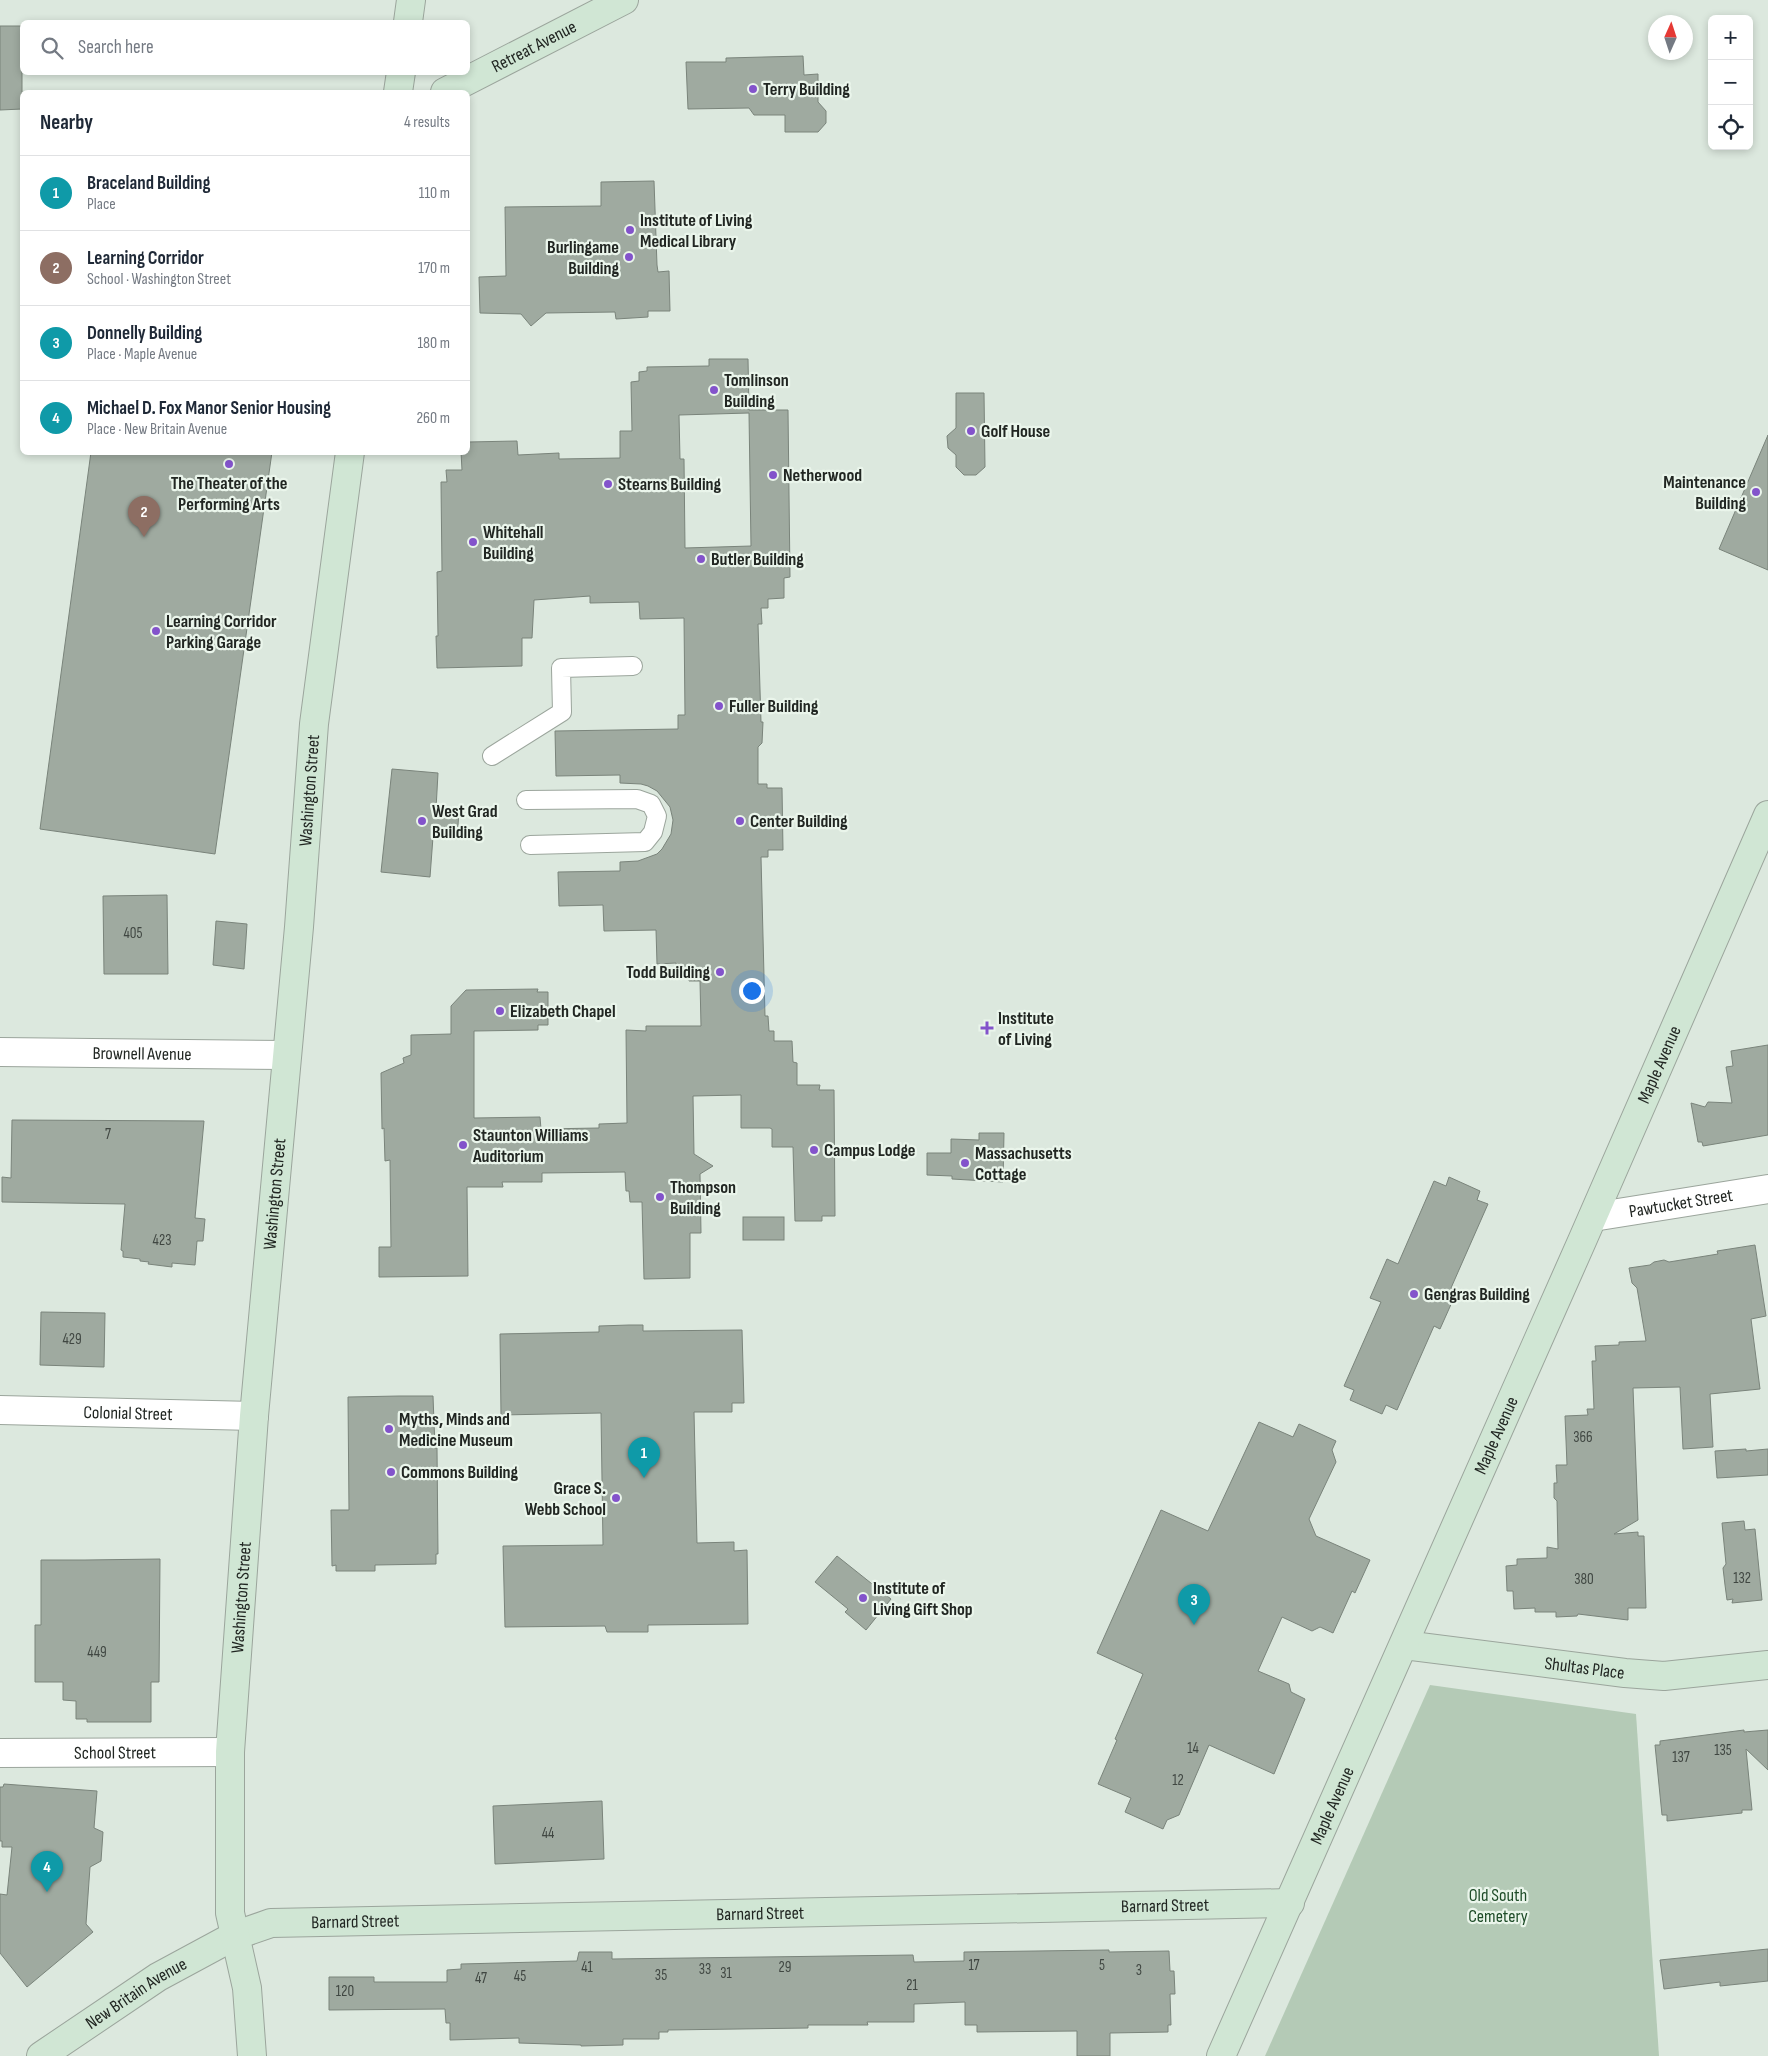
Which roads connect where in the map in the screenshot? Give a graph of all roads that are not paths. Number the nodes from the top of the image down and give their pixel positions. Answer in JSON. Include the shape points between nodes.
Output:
{"nodes":[{"id":1,"x":411,"y":0,"type":"edge"},
{"id":2,"x":624,"y":0,"type":"edge"},
{"id":3,"x":408,"y":20,"type":"edge"},
{"id":4,"x":401,"y":75,"type":"edge"},
{"id":5,"x":398,"y":90,"type":"edge"},
{"id":6,"x":449,"y":90,"type":"edge"},
{"id":7,"x":350,"y":455,"type":"edge"},
{"id":8,"x":633,"y":666,"type":"dead end"},
{"id":9,"x":492,"y":756,"type":"dead end"},
{"id":10,"x":526,"y":800,"type":"dead end"},
{"id":11,"x":1768,"y":815,"type":"edge"},
{"id":12,"x":530,"y":845,"type":"dead end"},
{"id":13,"x":0,"y":1052,"type":"edge"},
{"id":14,"x":286,"y":1055,"type":"junction"},
{"id":15,"x":1768,"y":1189,"type":"edge"},
{"id":16,"x":1593,"y":1217,"type":"junction"},
{"id":17,"x":0,"y":1410,"type":"edge"},
{"id":18,"x":254,"y":1416,"type":"junction"},
{"id":19,"x":1404,"y":1645,"type":"junction"},
{"id":20,"x":1768,"y":1665,"type":"edge"},
{"id":21,"x":230,"y":1752,"type":"junction"},
{"id":22,"x":0,"y":1753,"type":"edge"},
{"id":23,"x":1290,"y":1903,"type":"junction"},
{"id":24,"x":234,"y":1936,"type":"junction"},
{"id":25,"x":41,"y":2056,"type":"edge"},
{"id":26,"x":252,"y":2056,"type":"edge"},
{"id":27,"x":1221,"y":2056,"type":"edge"}],
"edges":[{"from":1,"to":3,"type":"main road"},
{"from":2,"to":6,"type":"main road","name":"Retreat Avenue"},
{"from":4,"to":5,"type":"main road"},
{"from":7,"to":14,"type":"main road","name":"Washington Street","via":[[314,724]]},
{"from":8,"to":9,"type":"lane","via":[[561,668],[562,712]]},
{"from":10,"to":12,"type":"lane","via":[[637,799],[651,804],[657,816],[654,832],[645,842]]},
{"from":11,"to":16,"type":"main road","name":"Maple Avenue"},
{"from":13,"to":14,"type":"street","name":"Brownell Avenue"},
{"from":14,"to":18,"type":"main road","name":"Washington Street"},
{"from":15,"to":16,"type":"street","name":"Pawtucket Street"},
{"from":16,"to":19,"type":"main road","name":"Maple Avenue"},
{"from":17,"to":18,"type":"street","name":"Colonial Street"},
{"from":18,"to":21,"type":"main road","name":"Washington Street"},
{"from":19,"to":20,"type":"main road","name":"Shultas Place","via":[[1664,1676]]},
{"from":19,"to":23,"type":"main road","name":"Maple Avenue"},
{"from":21,"to":22,"type":"street","name":"School Street"},
{"from":21,"to":24,"type":"main road","name":"Washington Street","via":[[230,1914]]},
{"from":23,"to":24,"type":"main road","name":"Barnard Street","via":[[271,1923]]},
{"from":23,"to":27,"type":"main road","name":"Maple Avenue"},
{"from":24,"to":25,"type":"main road","name":"New Britain Avenue","via":[[158,1977]]},
{"from":24,"to":26,"type":"main road","name":"Washington Street","via":[[247,1988]]}]}
